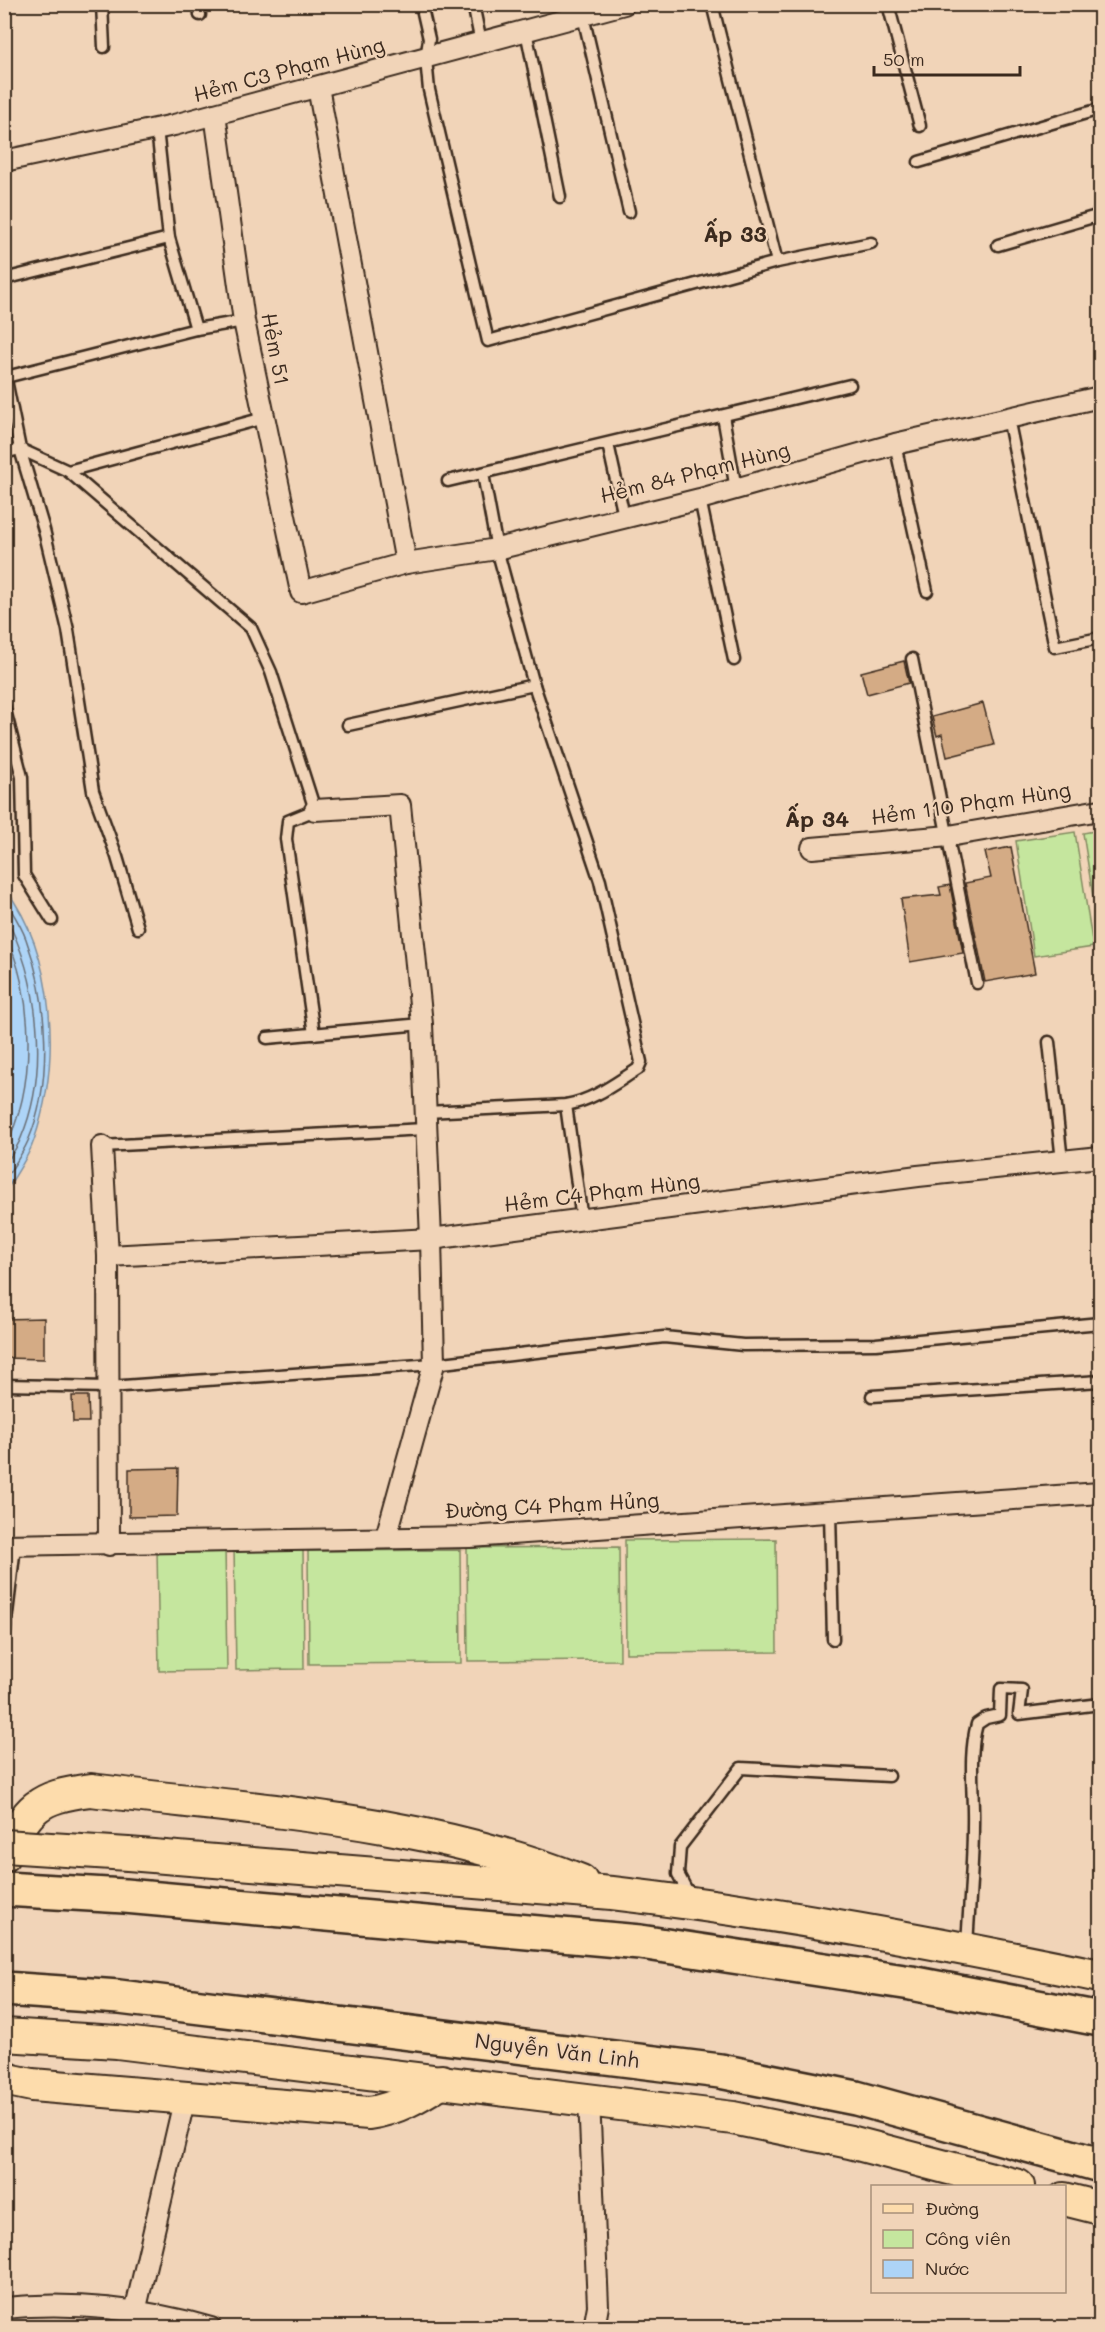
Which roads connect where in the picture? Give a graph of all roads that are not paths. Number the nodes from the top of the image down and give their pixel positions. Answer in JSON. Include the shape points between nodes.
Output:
{"nodes":[{"id":1,"x":102,"y":4,"type":"edge"},
{"id":2,"x":421,"y":4,"type":"edge"},
{"id":3,"x":473,"y":4,"type":"edge"},
{"id":4,"x":624,"y":4,"type":"edge"},
{"id":5,"x":712,"y":4,"type":"edge"},
{"id":6,"x":888,"y":4,"type":"edge"},
{"id":7,"x":583,"y":16,"type":"junction"},
{"id":8,"x":526,"y":31,"type":"junction"},
{"id":9,"x":482,"y":43,"type":"junction"},
{"id":10,"x":104,"y":47,"type":"dead end"},
{"id":11,"x":426,"y":59,"type":"junction"},
{"id":12,"x":318,"y":87,"type":"junction"},
{"id":13,"x":1101,"y":109,"type":"edge"},
{"id":14,"x":215,"y":114,"type":"junction"},
{"id":15,"x":920,"y":126,"type":"dead end"},
{"id":16,"x":157,"y":129,"type":"junction"},
{"id":17,"x":4,"y":161,"type":"edge"},
{"id":18,"x":919,"y":162,"type":"dead end"},
{"id":19,"x":560,"y":197,"type":"dead end"},
{"id":20,"x":629,"y":212,"type":"dead end"},
{"id":21,"x":1101,"y":215,"type":"edge"},
{"id":22,"x":169,"y":238,"type":"junction"},
{"id":23,"x":871,"y":243,"type":"dead end"},
{"id":24,"x":998,"y":245,"type":"dead end"},
{"id":25,"x":777,"y":262,"type":"junction"},
{"id":26,"x":4,"y":279,"type":"edge"},
{"id":27,"x":244,"y":321,"type":"junction"},
{"id":28,"x":195,"y":328,"type":"junction"},
{"id":29,"x":5,"y":374,"type":"edge"},
{"id":30,"x":850,"y":385,"type":"dead end"},
{"id":31,"x":1101,"y":397,"type":"edge"},
{"id":32,"x":723,"y":416,"type":"junction"},
{"id":33,"x":264,"y":418,"type":"junction"},
{"id":34,"x":1008,"y":418,"type":"junction"},
{"id":35,"x":608,"y":444,"type":"junction"},
{"id":36,"x":895,"y":444,"type":"junction"},
{"id":37,"x":20,"y":449,"type":"junction"},
{"id":38,"x":4,"y":453,"type":"edge"},
{"id":39,"x":68,"y":471,"type":"junction"},
{"id":40,"x":483,"y":474,"type":"junction"},
{"id":41,"x":448,"y":481,"type":"dead end"},
{"id":42,"x":736,"y":489,"type":"junction"},
{"id":43,"x":700,"y":499,"type":"junction"},
{"id":44,"x":624,"y":516,"type":"junction"},
{"id":45,"x":497,"y":549,"type":"junction"},
{"id":46,"x":406,"y":563,"type":"junction"},
{"id":47,"x":927,"y":591,"type":"dead end"},
{"id":48,"x":301,"y":592,"type":"joint"},
{"id":49,"x":1101,"y":638,"type":"edge"},
{"id":50,"x":912,"y":659,"type":"dead end"},
{"id":51,"x":734,"y":660,"type":"dead end"},
{"id":52,"x":534,"y":685,"type":"junction"},
{"id":53,"x":4,"y":706,"type":"edge"},
{"id":54,"x":348,"y":725,"type":"dead end"},
{"id":55,"x":315,"y":810,"type":"junction"},
{"id":56,"x":1101,"y":810,"type":"edge"},
{"id":57,"x":949,"y":836,"type":"junction"},
{"id":58,"x":812,"y":848,"type":"dead end"},
{"id":59,"x":52,"y":920,"type":"dead end"},
{"id":60,"x":138,"y":928,"type":"dead end"},
{"id":61,"x":977,"y":983,"type":"dead end"},
{"id":62,"x":422,"y":1024,"type":"junction"},
{"id":63,"x":314,"y":1034,"type":"junction"},
{"id":64,"x":267,"y":1038,"type":"dead end"},
{"id":65,"x":1049,"y":1042,"type":"dead end"},
{"id":66,"x":566,"y":1105,"type":"junction"},
{"id":67,"x":425,"y":1121,"type":"junction"},
{"id":68,"x":102,"y":1146,"type":"joint"},
{"id":69,"x":1101,"y":1157,"type":"edge"},
{"id":70,"x":1062,"y":1161,"type":"junction"},
{"id":71,"x":582,"y":1220,"type":"junction"},
{"id":72,"x":431,"y":1239,"type":"junction"},
{"id":73,"x":108,"y":1256,"type":"junction"},
{"id":74,"x":1101,"y":1323,"type":"edge"},
{"id":75,"x":434,"y":1364,"type":"junction"},
{"id":76,"x":1101,"y":1382,"type":"edge"},
{"id":77,"x":4,"y":1385,"type":"edge"},
{"id":78,"x":109,"y":1387,"type":"junction"},
{"id":79,"x":872,"y":1396,"type":"dead end"},
{"id":80,"x":1101,"y":1493,"type":"edge"},
{"id":81,"x":830,"y":1512,"type":"junction"},
{"id":82,"x":386,"y":1537,"type":"junction"},
{"id":83,"x":109,"y":1545,"type":"junction"},
{"id":84,"x":10,"y":1546,"type":"edge"},
{"id":85,"x":4,"y":1639,"type":"edge"},
{"id":86,"x":832,"y":1640,"type":"dead end"},
{"id":87,"x":1101,"y":1704,"type":"edge"},
{"id":88,"x":889,"y":1776,"type":"dead end"},
{"id":89,"x":4,"y":1846,"type":"edge"},
{"id":90,"x":4,"y":1855,"type":"edge"},
{"id":91,"x":4,"y":1889,"type":"edge"},
{"id":92,"x":612,"y":1893,"type":"junction"},
{"id":93,"x":694,"y":1904,"type":"junction"},
{"id":94,"x":967,"y":1949,"type":"junction"},
{"id":95,"x":1101,"y":1976,"type":"edge"},
{"id":96,"x":4,"y":1989,"type":"edge"},
{"id":97,"x":1101,"y":2019,"type":"edge"},
{"id":98,"x":4,"y":2035,"type":"edge"},
{"id":99,"x":4,"y":2077,"type":"edge"},
{"id":100,"x":442,"y":2081,"type":"junction"},
{"id":101,"x":185,"y":2097,"type":"junction"},
{"id":102,"x":589,"y":2099,"type":"junction"},
{"id":103,"x":1101,"y":2165,"type":"edge"},
{"id":104,"x":968,"y":2180,"type":"edge"},
{"id":105,"x":1004,"y":2185,"type":"edge"},
{"id":106,"x":1066,"y":2199,"type":"edge"},
{"id":107,"x":1101,"y":2208,"type":"edge"},
{"id":108,"x":4,"y":2308,"type":"edge"},
{"id":109,"x":125,"y":2317,"type":"edge"},
{"id":110,"x":211,"y":2328,"type":"edge"},
{"id":111,"x":594,"y":2328,"type":"edge"}],
"edges":[{"from":1,"to":10,"type":"lane"},
{"from":2,"to":11,"type":"lane","via":[[429,39]]},
{"from":3,"to":9,"type":"lane"},
{"from":4,"to":7,"type":"street","name":"Hẻm C3 Phạm Hùng"},
{"from":5,"to":25,"type":"lane"},
{"from":6,"to":15,"type":"lane"},
{"from":7,"to":8,"type":"street","name":"Hẻm C3 Phạm Hùng"},
{"from":7,"to":20,"type":"lane"},
{"from":8,"to":9,"type":"street","name":"Hẻm C3 Phạm Hùng"},
{"from":8,"to":19,"type":"lane"},
{"from":9,"to":11,"type":"street","name":"Hẻm C3 Phạm Hùng"},
{"from":11,"to":12,"type":"street","name":"Hẻm C3 Phạm Hùng"},
{"from":11,"to":25,"type":"lane","via":[[429,90],[488,341]]},
{"from":12,"to":14,"type":"street","name":"Hẻm C3 Phạm Hùng"},
{"from":12,"to":46,"type":"street"},
{"from":13,"to":18,"type":"lane"},
{"from":14,"to":16,"type":"street","name":"Hẻm C3 Phạm Hùng"},
{"from":14,"to":27,"type":"street","name":"Hẻm 51"},
{"from":16,"to":17,"type":"street","name":"Hẻm C3 Phạm Hùng"},
{"from":16,"to":22,"type":"lane"},
{"from":21,"to":24,"type":"lane"},
{"from":22,"to":26,"type":"lane"},
{"from":22,"to":28,"type":"lane"},
{"from":23,"to":25,"type":"lane"},
{"from":27,"to":28,"type":"lane"},
{"from":27,"to":33,"type":"street","name":"Hẻm 51"},
{"from":28,"to":29,"type":"lane"},
{"from":29,"to":37,"type":"lane"},
{"from":30,"to":32,"type":"lane"},
{"from":31,"to":34,"type":"street","name":"Hẻm 84 Phạm Hùng"},
{"from":32,"to":35,"type":"lane"},
{"from":32,"to":42,"type":"lane"},
{"from":33,"to":39,"type":"lane"},
{"from":33,"to":48,"type":"street","name":"Hẻm 51"},
{"from":34,"to":36,"type":"street","name":"Hẻm 84 Phạm Hùng"},
{"from":34,"to":49,"type":"lane","via":[[1055,647]]},
{"from":35,"to":40,"type":"lane"},
{"from":35,"to":44,"type":"lane"},
{"from":36,"to":42,"type":"street","name":"Hẻm 84 Phạm Hùng"},
{"from":36,"to":47,"type":"lane"},
{"from":37,"to":38,"type":"lane"},
{"from":37,"to":39,"type":"lane"},
{"from":37,"to":60,"type":"lane","via":[[68,630],[93,790]]},
{"from":39,"to":55,"type":"lane","via":[[251,628],[271,672]]},
{"from":40,"to":41,"type":"lane"},
{"from":40,"to":45,"type":"lane"},
{"from":42,"to":43,"type":"street","name":"Hẻm 84 Phạm Hùng"},
{"from":43,"to":44,"type":"street","name":"Hẻm 84 Phạm Hùng"},
{"from":43,"to":51,"type":"lane"},
{"from":44,"to":45,"type":"street","name":"Hẻm 84 Phạm Hùng"},
{"from":45,"to":46,"type":"street","name":"Hẻm 84 Phạm Hùng"},
{"from":45,"to":52,"type":"lane"},
{"from":46,"to":48,"type":"street","name":"Hẻm 84 Phạm Hùng"},
{"from":50,"to":57,"type":"lane"},
{"from":52,"to":54,"type":"lane"},
{"from":52,"to":66,"type":"lane","via":[[600,881],[641,1062],[638,1069],[596,1097]]},
{"from":53,"to":59,"type":"lane","via":[[22,777],[24,875]]},
{"from":55,"to":62,"type":"street","via":[[400,805]]},
{"from":55,"to":63,"type":"lane","via":[[288,821],[286,839]]},
{"from":56,"to":57,"type":"street","name":"Hẻm 110 Phạm Hùng"},
{"from":57,"to":58,"type":"street","name":"Hẻm 110 Phạm Hùng"},
{"from":57,"to":61,"type":"lane"},
{"from":62,"to":63,"type":"lane"},
{"from":62,"to":67,"type":"street"},
{"from":63,"to":64,"type":"lane"},
{"from":65,"to":70,"type":"lane"},
{"from":66,"to":67,"type":"lane"},
{"from":66,"to":71,"type":"lane"},
{"from":67,"to":68,"type":"lane"},
{"from":67,"to":72,"type":"street"},
{"from":68,"to":73,"type":"street"},
{"from":69,"to":70,"type":"street","name":"Hẻm C4 Phạm Hùng"},
{"from":70,"to":71,"type":"street","name":"Hẻm C4 Phạm Hùng"},
{"from":71,"to":72,"type":"street","name":"Hẻm C4 Phạm Hùng"},
{"from":72,"to":73,"type":"street","name":"Hẻm C4 Phạm Hùng"},
{"from":72,"to":75,"type":"street"},
{"from":73,"to":78,"type":"street"},
{"from":74,"to":75,"type":"lane","via":[[876,1344],[743,1345],[664,1337]]},
{"from":75,"to":78,"type":"lane"},
{"from":75,"to":82,"type":"street"},
{"from":76,"to":79,"type":"lane"},
{"from":77,"to":78,"type":"lane"},
{"from":78,"to":83,"type":"street"},
{"from":80,"to":81,"type":"street","name":"Đường C4 Phạm Hủng"},
{"from":81,"to":82,"type":"street","name":"Đường C4 Phạm Hủng","via":[[470,1537]]},
{"from":81,"to":86,"type":"lane"},
{"from":82,"to":83,"type":"street","name":"Đường C4 Phạm Hủng"},
{"from":83,"to":84,"type":"street","name":"Đường C4 Phạm Hủng"},
{"from":84,"to":85,"type":"lane"},
{"from":87,"to":94,"type":"lane","via":[[1020,1714],[1022,1690],[1001,1689],[1000,1715],[977,1724]]},
{"from":88,"to":93,"type":"lane","via":[[741,1768],[680,1847],[678,1874]]},
{"from":89,"to":92,"type":"main road","bridge":true},
{"from":90,"to":92,"type":"main road","via":[[22,1821],[39,1803],[91,1790],[398,1828],[548,1867]]},
{"from":91,"to":97,"type":"highway","via":[[125,1896],[640,1942],[912,1983]]},
{"from":92,"to":93,"type":"main road"},
{"from":93,"to":94,"type":"main road"},
{"from":94,"to":95,"type":"main road"},
{"from":96,"to":103,"type":"highway","name":"Nguyễn Văn Linh","via":[[119,1997],[720,2071],[856,2098]]},
{"from":98,"to":100,"type":"main road","name":"Nguyễn Văn Linh","via":[[117,2042]]},
{"from":99,"to":101,"type":"main road","via":[[32,2085]]},
{"from":100,"to":101,"type":"main road","via":[[405,2103],[369,2113]]},
{"from":100,"to":102,"type":"main road","name":"Nguyễn Văn Linh"},
{"from":101,"to":109,"type":"street"},
{"from":102,"to":104,"type":"main road","name":"Nguyễn Văn Linh","via":[[733,2118],[850,2142]]},
{"from":102,"to":111,"type":"street","via":[[598,2306]]},
{"from":104,"to":105,"type":"main road","name":"Nguyễn Văn Linh"},
{"from":106,"to":107,"type":"main road"},
{"from":108,"to":109,"type":"street","via":[[40,2304]]},
{"from":109,"to":110,"type":"street"}]}
